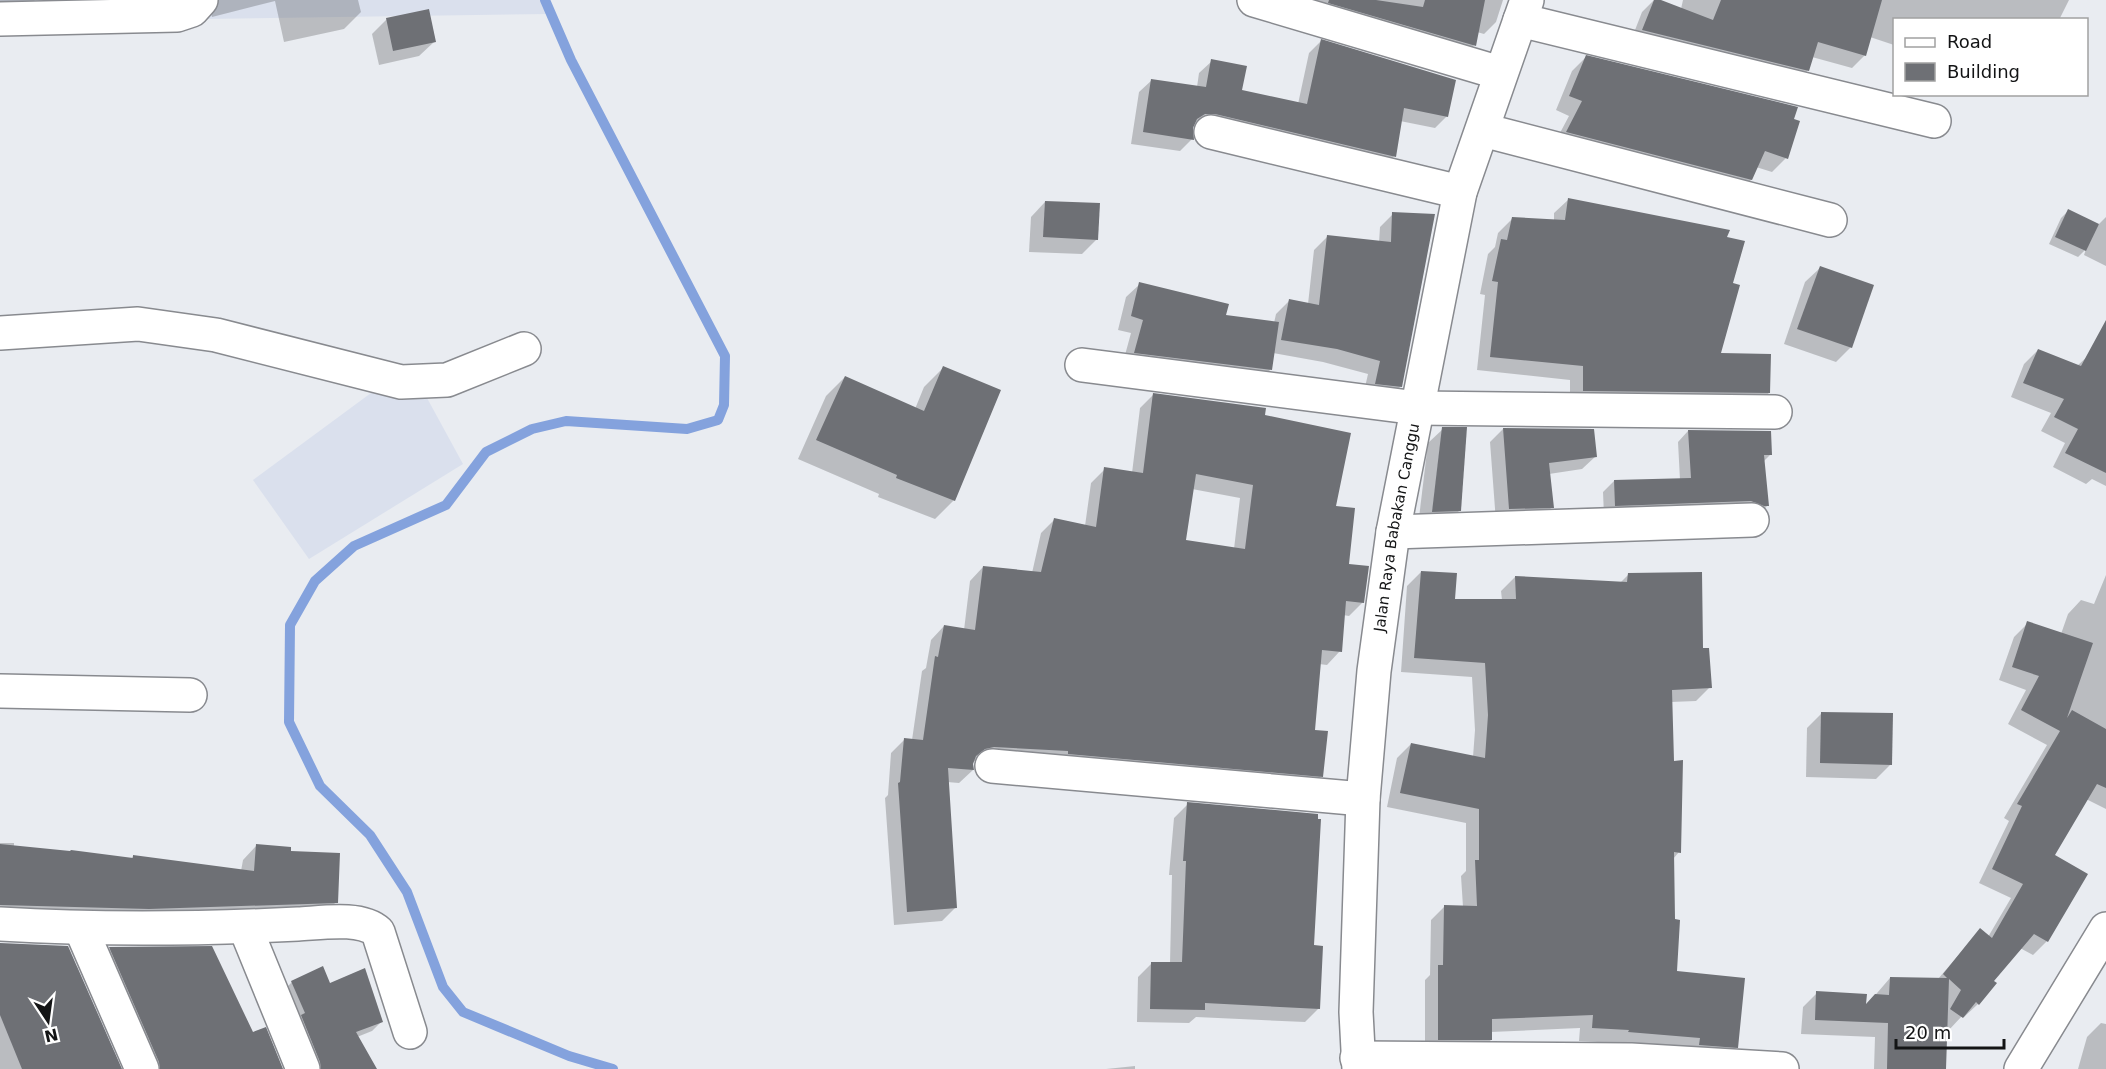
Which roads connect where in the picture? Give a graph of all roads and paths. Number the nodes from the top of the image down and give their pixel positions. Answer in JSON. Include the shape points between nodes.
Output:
{"nodes":[{"id":1,"x":201,"y":0,"type":"edge"},
{"id":2,"x":1254,"y":0,"type":"edge"},
{"id":3,"x":1523,"y":10,"type":"edge"},
{"id":4,"x":0,"y":19,"type":"edge"},
{"id":5,"x":1500,"y":73,"type":"junction"},
{"id":6,"x":1934,"y":121,"type":"dead end"},
{"id":7,"x":1483,"y":130,"type":"junction"},
{"id":8,"x":1211,"y":132,"type":"dead end"},
{"id":9,"x":1460,"y":192,"type":"junction"},
{"id":10,"x":1830,"y":220,"type":"dead end"},
{"id":11,"x":0,"y":333,"type":"edge"},
{"id":12,"x":524,"y":349,"type":"dead end"},
{"id":13,"x":1082,"y":365,"type":"dead end"},
{"id":14,"x":1417,"y":408,"type":"junction"},
{"id":15,"x":1775,"y":412,"type":"dead end"},
{"id":16,"x":1752,"y":519,"type":"dead end"},
{"id":17,"x":1393,"y":532,"type":"junction"},
{"id":18,"x":0,"y":691,"type":"edge"},
{"id":19,"x":190,"y":695,"type":"dead end"},
{"id":20,"x":992,"y":766,"type":"dead end"},
{"id":21,"x":1363,"y":799,"type":"junction"},
{"id":22,"x":0,"y":924,"type":"edge"},
{"id":23,"x":245,"y":927,"type":"junction"},
{"id":24,"x":81,"y":929,"type":"junction"},
{"id":25,"x":2106,"y":929,"type":"edge"},
{"id":26,"x":410,"y":1032,"type":"dead end"},
{"id":27,"x":1358,"y":1063,"type":"edge"},
{"id":28,"x":142,"y":1069,"type":"edge"},
{"id":29,"x":303,"y":1069,"type":"edge"},
{"id":30,"x":1782,"y":1069,"type":"edge"},
{"id":31,"x":2021,"y":1069,"type":"edge"}],
"edges":[{"from":1,"to":4,"type":"street","via":[[192,10],[177,15]]},
{"from":2,"to":5,"type":"street"},
{"from":3,"to":5,"type":"street","name":"Jalan Raya Babakan Canggu"},
{"from":3,"to":6,"type":"street"},
{"from":5,"to":7,"type":"street","name":"Jalan Raya Babakan Canggu"},
{"from":7,"to":9,"type":"street","name":"Jalan Raya Babakan Canggu"},
{"from":7,"to":10,"type":"street"},
{"from":8,"to":9,"type":"street"},
{"from":9,"to":14,"type":"street","name":"Jalan Raya Babakan Canggu"},
{"from":11,"to":12,"type":"street","via":[[138,324],[216,334],[401,382],[447,380]]},
{"from":13,"to":14,"type":"street"},
{"from":14,"to":15,"type":"street"},
{"from":14,"to":17,"type":"street","name":"Jalan Raya Babakan Canggu"},
{"from":16,"to":17,"type":"street"},
{"from":17,"to":21,"type":"street","name":"Jalan Raya Babakan Canggu","via":[[1374,671]]},
{"from":18,"to":19,"type":"street"},
{"from":20,"to":21,"type":"street"},
{"from":21,"to":27,"type":"street","name":"Jalan Raya Babakan Canggu"},
{"from":22,"to":24,"type":"street"},
{"from":23,"to":24,"type":"street"},
{"from":23,"to":26,"type":"street","via":[[341,922],[372,926],[378,932]]},
{"from":23,"to":29,"type":"street"},
{"from":24,"to":28,"type":"street"},
{"from":25,"to":31,"type":"street"},
{"from":27,"to":30,"type":"street","via":[[1631,1060]]}]}
